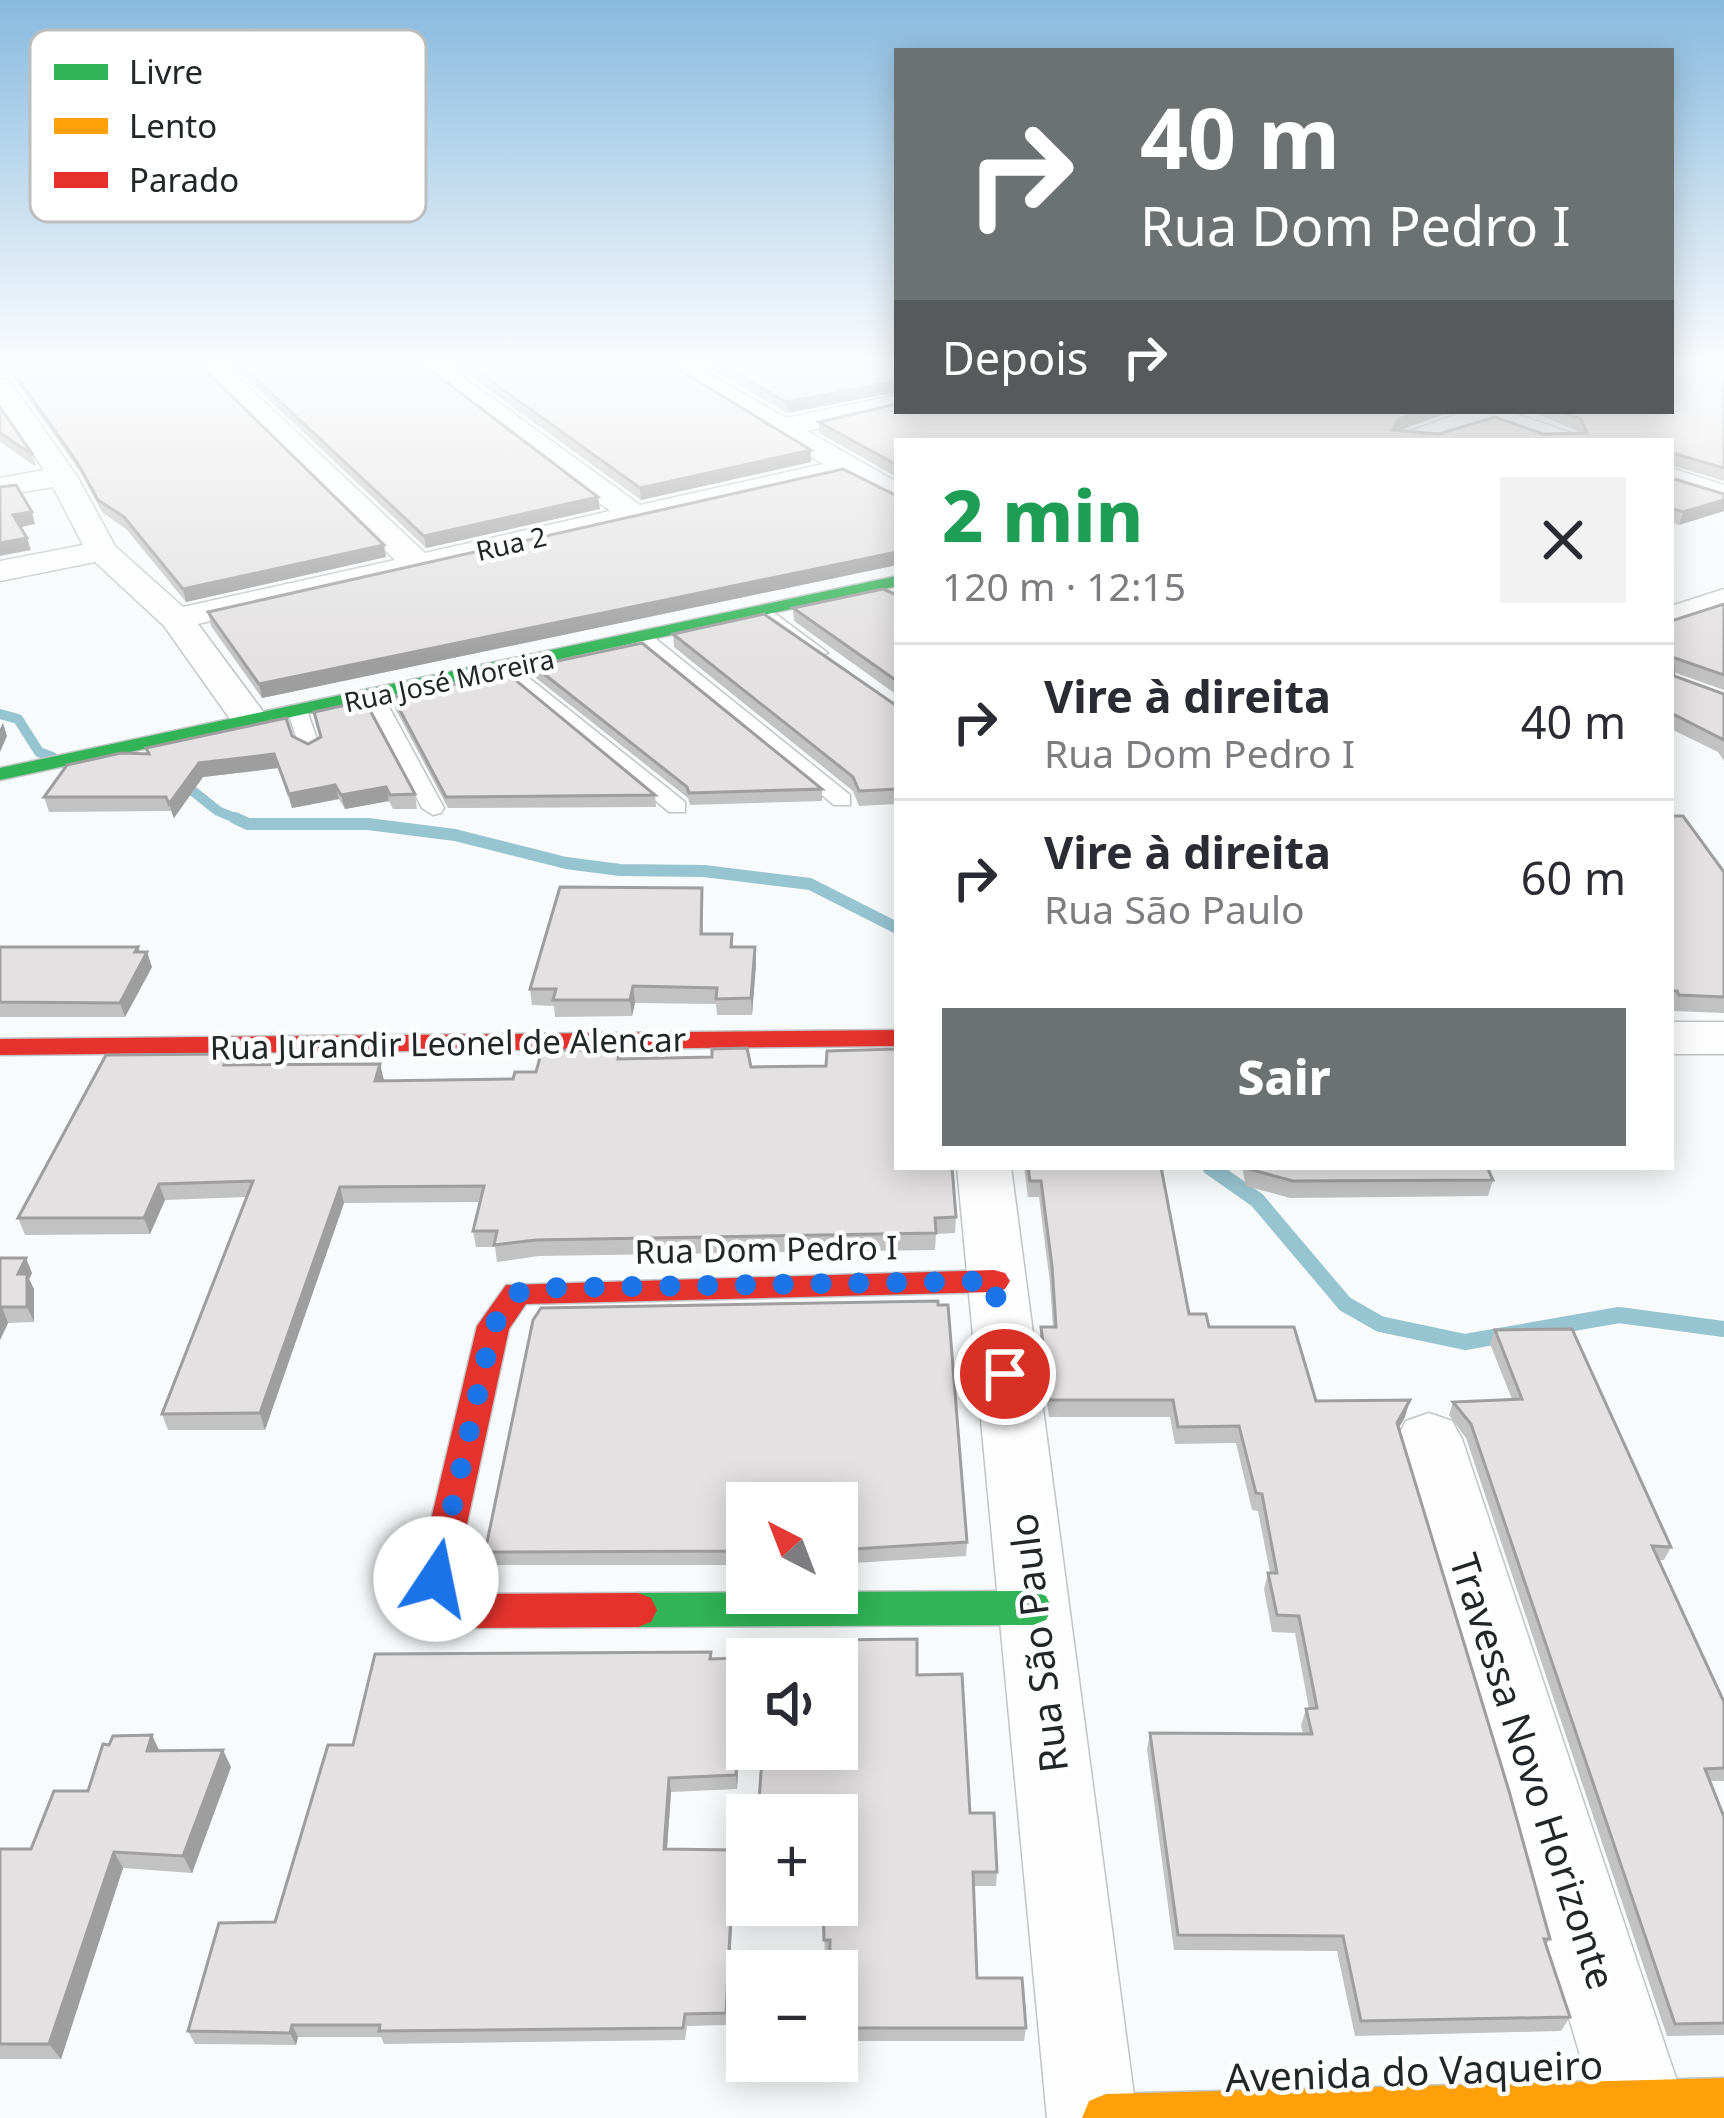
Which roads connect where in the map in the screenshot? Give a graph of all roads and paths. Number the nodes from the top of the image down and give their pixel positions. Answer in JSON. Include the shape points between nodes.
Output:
{"nodes":[{"id":1,"x":54,"y":465,"type":"edge"},
{"id":2,"x":314,"y":465,"type":"edge"},
{"id":3,"x":566,"y":465,"type":"edge"},
{"id":4,"x":843,"y":465,"type":"edge"},
{"id":5,"x":847,"y":467,"type":"junction"},
{"id":6,"x":62,"y":476,"type":"junction"},
{"id":7,"x":1674,"y":478,"type":"edge"},
{"id":8,"x":0,"y":487,"type":"edge"},
{"id":9,"x":894,"y":493,"type":"edge"},
{"id":10,"x":1724,"y":495,"type":"edge"},
{"id":11,"x":635,"y":515,"type":"junction"},
{"id":12,"x":102,"y":551,"type":"junction"},
{"id":13,"x":418,"y":564,"type":"junction"},
{"id":14,"x":0,"y":571,"type":"edge"},
{"id":15,"x":890,"y":588,"type":"edge"},
{"id":16,"x":1724,"y":599,"type":"edge"},
{"id":17,"x":763,"y":613,"type":"junction"},
{"id":18,"x":1674,"y":617,"type":"edge"},
{"id":19,"x":176,"y":619,"type":"junction"},
{"id":20,"x":644,"y":639,"type":"junction"},
{"id":21,"x":509,"y":668,"type":"junction"},
{"id":22,"x":839,"y":668,"type":"edge"},
{"id":23,"x":373,"y":696,"type":"junction"},
{"id":24,"x":298,"y":712,"type":"junction"},
{"id":25,"x":251,"y":721,"type":"junction"},
{"id":26,"x":310,"y":748,"type":"edge"},
{"id":27,"x":0,"y":774,"type":"edge"},
{"id":28,"x":842,"y":800,"type":"dead end"},
{"id":29,"x":676,"y":807,"type":"dead end"},
{"id":30,"x":433,"y":808,"type":"dead end"},
{"id":31,"x":894,"y":1038,"type":"edge"},
{"id":32,"x":1674,"y":1038,"type":"edge"},
{"id":33,"x":1724,"y":1038,"type":"edge"},
{"id":34,"x":0,"y":1047,"type":"edge"},
{"id":35,"x":984,"y":1170,"type":"edge"},
{"id":36,"x":994,"y":1281,"type":"junction"},
{"id":37,"x":1429,"y":1439,"type":"dead end"},
{"id":38,"x":1033,"y":1608,"type":"junction"},
{"id":39,"x":1639,"y":2102,"type":"junction"},
{"id":40,"x":1724,"y":2102,"type":"edge"},
{"id":41,"x":1092,"y":2118,"type":"edge"},
{"id":42,"x":1106,"y":2118,"type":"edge"}],
"edges":[{"from":1,"to":6,"type":"street"},
{"from":2,"to":13,"type":"street"},
{"from":3,"to":11,"type":"street"},
{"from":4,"to":5,"type":"street"},
{"from":5,"to":9,"type":"street"},
{"from":5,"to":11,"type":"street","name":"Rua 2"},
{"from":6,"to":8,"type":"street"},
{"from":6,"to":12,"type":"street"},
{"from":7,"to":10,"type":"street"},
{"from":11,"to":13,"type":"street","name":"Rua 2"},
{"from":12,"to":14,"type":"street"},
{"from":12,"to":19,"type":"street"},
{"from":13,"to":19,"type":"street","name":"Rua 2"},
{"from":15,"to":17,"type":"street","name":"Rua José Moreira"},
{"from":16,"to":18,"type":"street"},
{"from":17,"to":20,"type":"street","name":"Rua José Moreira"},
{"from":17,"to":22,"type":"lane"},
{"from":19,"to":25,"type":"street"},
{"from":20,"to":21,"type":"street","name":"Rua José Moreira"},
{"from":20,"to":28,"type":"lane"},
{"from":21,"to":23,"type":"street","name":"Rua José Moreira"},
{"from":21,"to":29,"type":"lane"},
{"from":23,"to":24,"type":"street","name":"Rua José Moreira"},
{"from":23,"to":30,"type":"lane"},
{"from":24,"to":25,"type":"street","name":"Rua José Moreira"},
{"from":24,"to":26,"type":"lane"},
{"from":25,"to":27,"type":"street","name":"Rua José Moreira"},
{"from":31,"to":34,"type":"street","name":"Rua Jurandir Leonel de Alencar"},
{"from":32,"to":33,"type":"street"},
{"from":35,"to":36,"type":"street","name":"Rua São Paulo"},
{"from":36,"to":38,"type":"street","name":"Rua São Paulo"},
{"from":36,"to":38,"type":"street","name":"Rua Dom Pedro I","via":[[517,1293],[493,1326],[436,1579],[461,1611]]},
{"from":37,"to":39,"type":"street","name":"Travessa Novo Horizonte"},
{"from":38,"to":41,"type":"street","name":"Rua São Paulo"},
{"from":39,"to":40,"type":"street","name":"Avenida do Vaqueiro"},
{"from":39,"to":42,"type":"street","name":"Avenida do Vaqueiro"}]}
